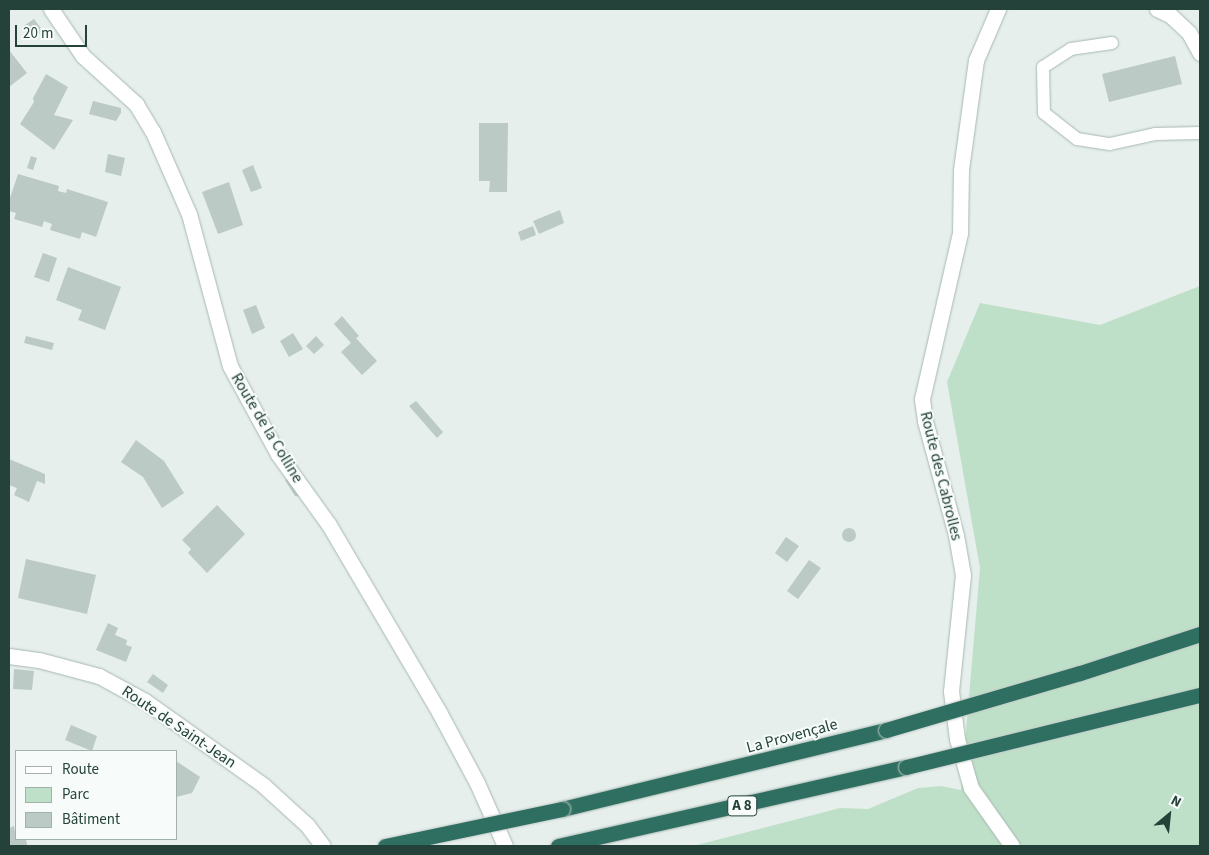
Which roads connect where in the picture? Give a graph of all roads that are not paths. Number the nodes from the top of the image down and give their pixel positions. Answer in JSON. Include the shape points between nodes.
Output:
{"nodes":[{"id":1,"x":51,"y":9,"type":"edge"},
{"id":2,"x":998,"y":9,"type":"edge"},
{"id":3,"x":1157,"y":9,"type":"edge"},
{"id":4,"x":1112,"y":43,"type":"dead end"},
{"id":5,"x":1200,"y":53,"type":"edge"},
{"id":6,"x":1200,"y":133,"type":"edge"},
{"id":7,"x":1200,"y":634,"type":"edge"},
{"id":8,"x":9,"y":656,"type":"edge"},
{"id":9,"x":1200,"y":695,"type":"edge"},
{"id":10,"x":323,"y":846,"type":"edge"},
{"id":11,"x":385,"y":846,"type":"edge"},
{"id":12,"x":505,"y":846,"type":"edge"},
{"id":13,"x":558,"y":846,"type":"edge"},
{"id":14,"x":1012,"y":846,"type":"edge"}],
"edges":[{"from":1,"to":12,"type":"street","name":"Route de la Colline","via":[[83,56],[136,104],[153,132],[189,214],[230,366],[278,454],[329,525],[439,712],[477,783]]},
{"from":2,"to":14,"type":"street","name":"Route des Cabrolles","via":[[976,60],[960,170],[960,233],[922,399],[924,421],[956,535],[963,575],[951,691],[957,740],[971,788]]},
{"from":3,"to":5,"type":"street","via":[[1170,15],[1189,33]]},
{"from":4,"to":6,"type":"lane","via":[[1071,49],[1043,67],[1044,114],[1077,139],[1110,144],[1155,134]]},
{"from":7,"to":11,"type":"highway","name":"La Provençale","number":"A 8","bridge":true,"via":[[1080,674],[886,730],[562,809]]},
{"from":8,"to":10,"type":"street","name":"Route de Saint-Jean","via":[[39,660],[99,676],[145,701],[263,785],[307,825]]},
{"from":9,"to":13,"type":"highway","number":"A 8","bridge":true,"via":[[906,767]]}]}
